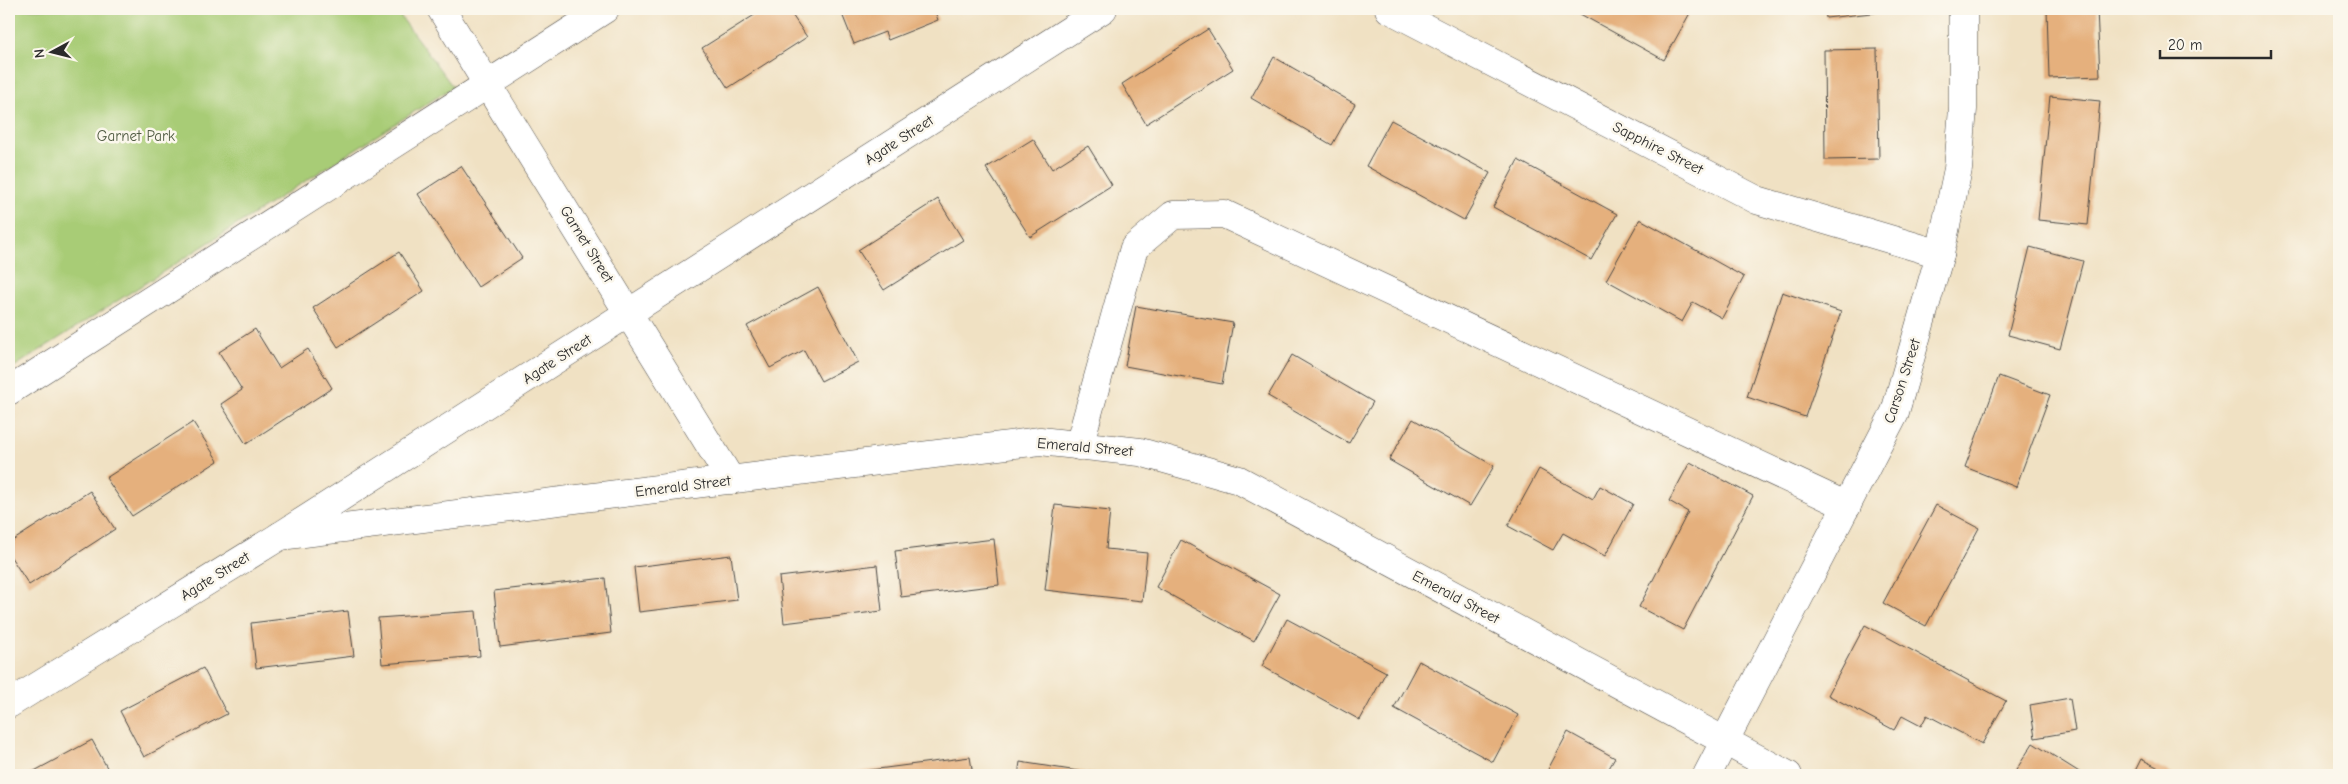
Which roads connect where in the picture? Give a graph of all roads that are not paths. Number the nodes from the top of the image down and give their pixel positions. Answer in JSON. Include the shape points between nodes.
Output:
{"nodes":[{"id":1,"x":442,"y":9,"type":"edge"},
{"id":2,"x":605,"y":9,"type":"edge"},
{"id":3,"x":1103,"y":9,"type":"edge"},
{"id":4,"x":1389,"y":9,"type":"edge"},
{"id":5,"x":1963,"y":9,"type":"edge"},
{"id":6,"x":488,"y":84,"type":"junction"},
{"id":7,"x":1940,"y":254,"type":"junction"},
{"id":8,"x":629,"y":313,"type":"junction"},
{"id":9,"x":9,"y":391,"type":"edge"},
{"id":10,"x":1079,"y":446,"type":"junction"},
{"id":11,"x":731,"y":480,"type":"junction"},
{"id":12,"x":1847,"y":506,"type":"junction"},
{"id":13,"x":280,"y":536,"type":"junction"},
{"id":14,"x":9,"y":704,"type":"edge"},
{"id":15,"x":1725,"y":741,"type":"junction"},
{"id":16,"x":1706,"y":775,"type":"edge"},
{"id":17,"x":1788,"y":775,"type":"edge"}],
"edges":[{"from":1,"to":6,"type":"street","name":"Garnet Street"},
{"from":2,"to":6,"type":"street"},
{"from":3,"to":8,"type":"street","name":"Agate Street"},
{"from":4,"to":7,"type":"street","name":"Sapphire Street","via":[[1757,200]]},
{"from":5,"to":7,"type":"street","name":"Carson Street","via":[[1963,109],[1958,168]]},
{"from":6,"to":8,"type":"street","name":"Garnet Street"},
{"from":6,"to":9,"type":"street"},
{"from":7,"to":12,"type":"street","name":"Carson Street","via":[[1895,412]]},
{"from":8,"to":11,"type":"street","name":"Garnet Street"},
{"from":8,"to":13,"type":"street","name":"Agate Street"},
{"from":10,"to":11,"type":"street","name":"Emerald Street","via":[[1040,442]]},
{"from":10,"to":12,"type":"street","via":[[1134,248],[1173,215],[1224,214]]},
{"from":10,"to":15,"type":"street","name":"Emerald Street","via":[[1140,452],[1239,480]]},
{"from":11,"to":13,"type":"street","name":"Emerald Street"},
{"from":12,"to":15,"type":"street","name":"Carson Street"},
{"from":13,"to":14,"type":"street","name":"Agate Street"},
{"from":15,"to":16,"type":"street","name":"Carson Street"},
{"from":15,"to":17,"type":"street","name":"Emerald Street"}]}
